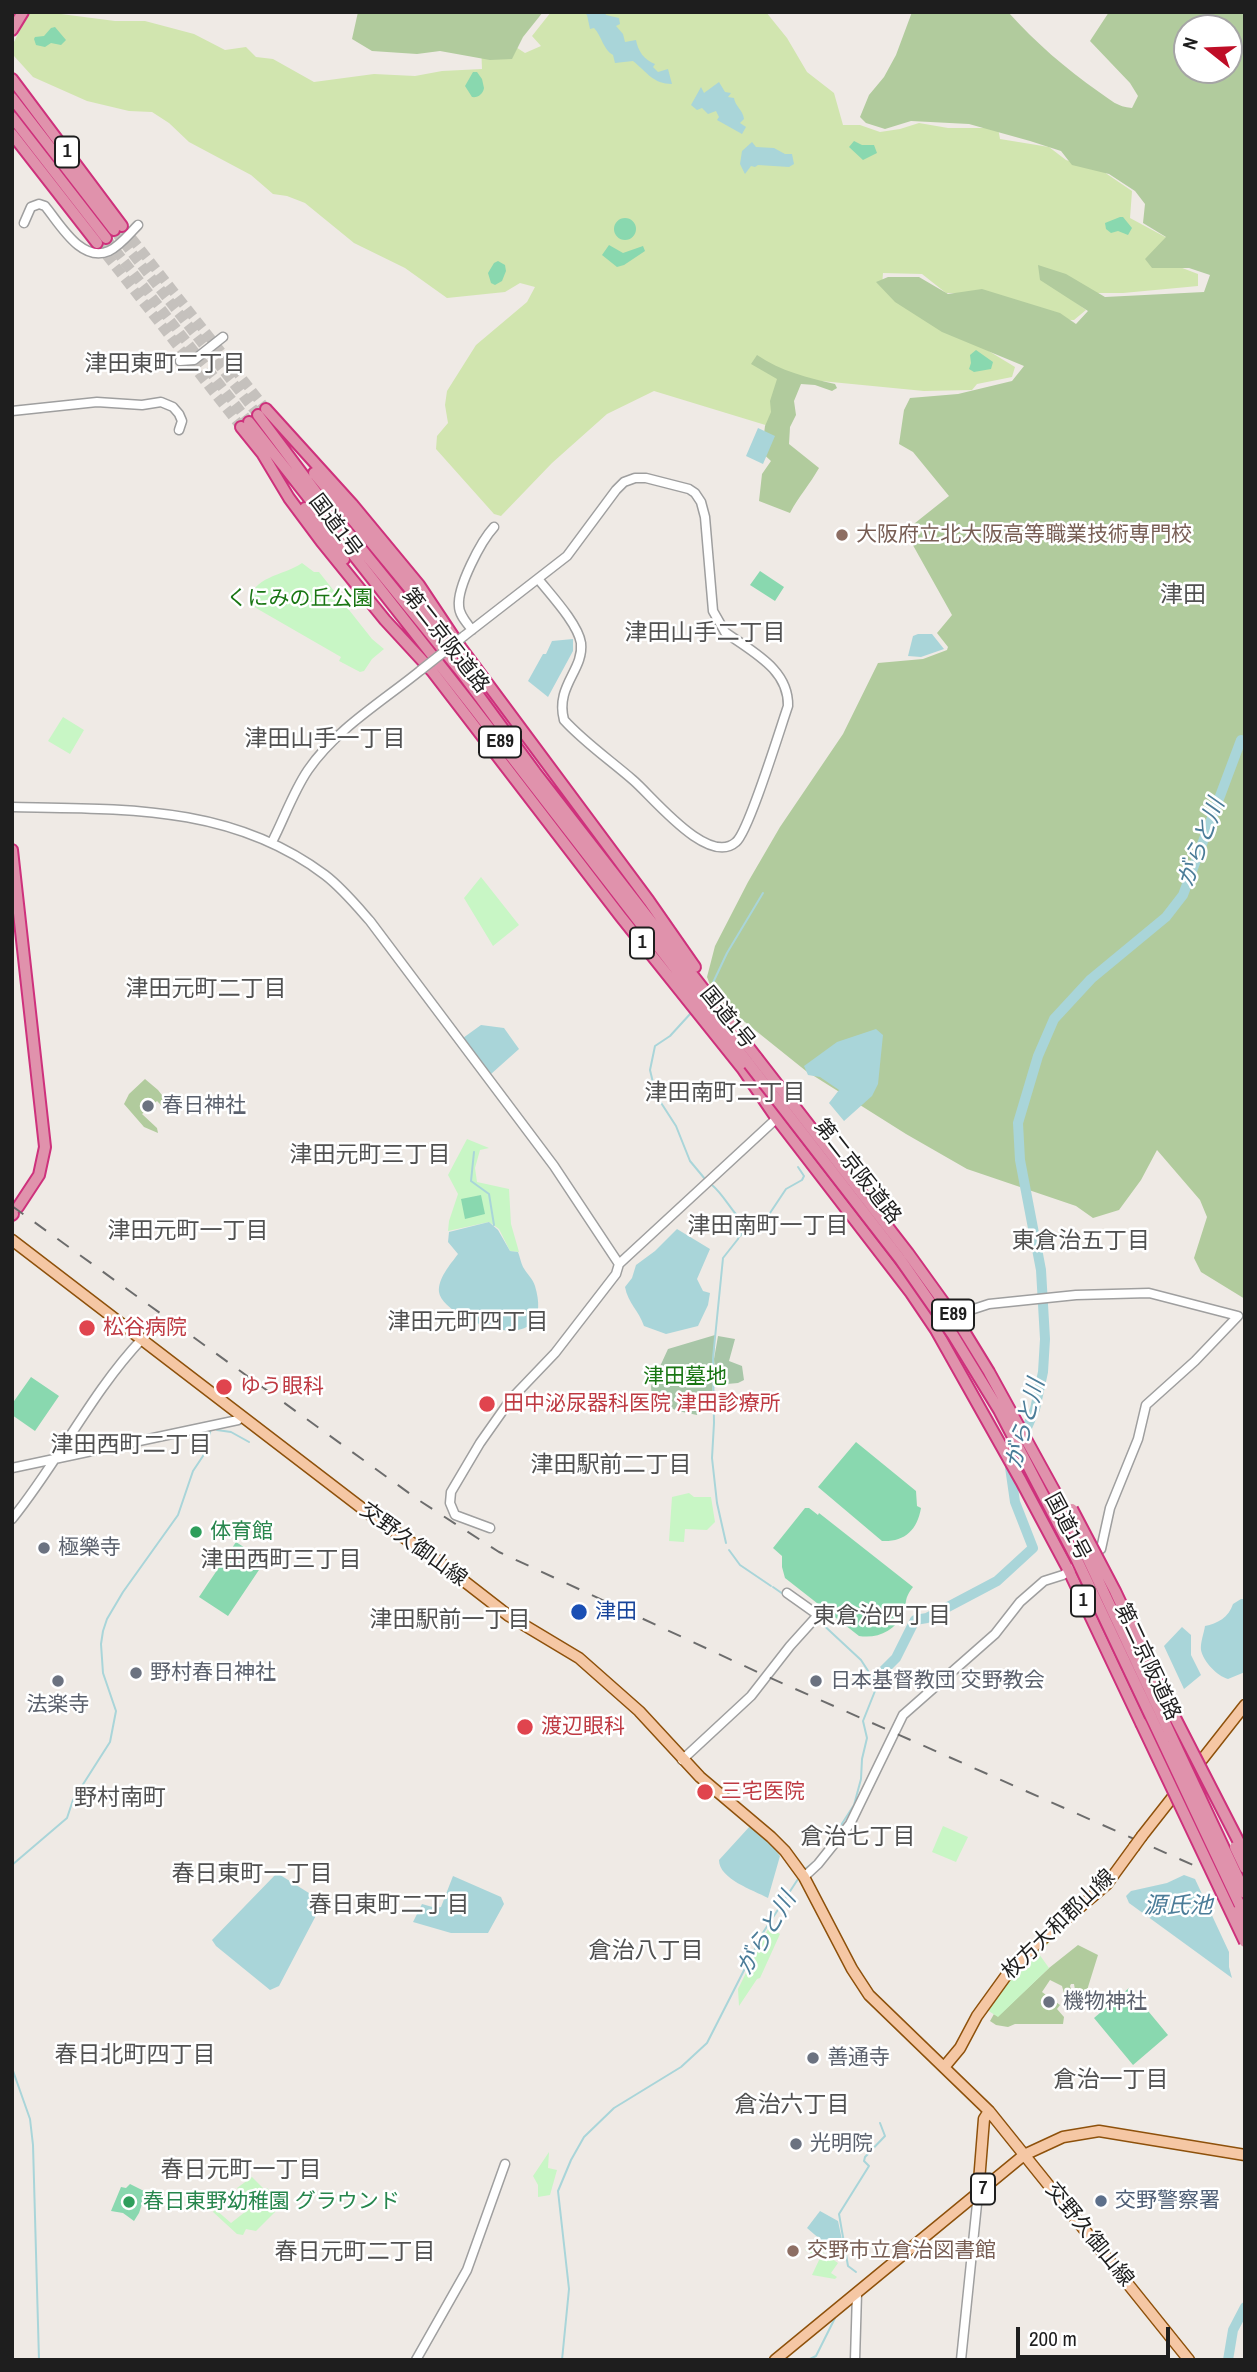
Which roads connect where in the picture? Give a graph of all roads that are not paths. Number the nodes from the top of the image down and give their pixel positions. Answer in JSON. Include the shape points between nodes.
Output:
{"nodes":[{"id":1,"x":23,"y":12,"type":"edge"},
{"id":2,"x":12,"y":30,"type":"edge"},
{"id":3,"x":12,"y":79,"type":"edge"},
{"id":4,"x":12,"y":98,"type":"edge"},
{"id":5,"x":12,"y":117,"type":"edge"},
{"id":6,"x":12,"y":134,"type":"edge"},
{"id":7,"x":24,"y":223,"type":"dead end"},
{"id":8,"x":138,"y":225,"type":"dead end"},
{"id":9,"x":110,"y":234,"type":"junction"},
{"id":10,"x":223,"y":337,"type":"dead end"},
{"id":11,"x":180,"y":361,"type":"dead end"},
{"id":12,"x":12,"y":411,"type":"edge"},
{"id":13,"x":254,"y":419,"type":"junction"},
{"id":14,"x":179,"y":430,"type":"dead end"},
{"id":15,"x":304,"y":451,"type":"junction"},
{"id":16,"x":262,"y":453,"type":"junction"},
{"id":17,"x":494,"y":527,"type":"dead end"},
{"id":18,"x":539,"y":580,"type":"junction"},
{"id":19,"x":468,"y":633,"type":"junction"},
{"id":20,"x":462,"y":673,"type":"junction"},
{"id":21,"x":458,"y":688,"type":"junction"},
{"id":22,"x":12,"y":807,"type":"edge"},
{"id":23,"x":272,"y":842,"type":"junction"},
{"id":24,"x":12,"y":850,"type":"edge"},
{"id":25,"x":755,"y":1059,"type":"junction"},
{"id":26,"x":796,"y":1102,"type":"junction"},
{"id":27,"x":777,"y":1119,"type":"junction"},
{"id":28,"x":14,"y":1212,"type":"edge"},
{"id":29,"x":12,"y":1240,"type":"edge"},
{"id":30,"x":619,"y":1264,"type":"junction"},
{"id":31,"x":932,"y":1324,"type":"junction"},
{"id":32,"x":142,"y":1339,"type":"junction"},
{"id":33,"x":242,"y":1416,"type":"junction"},
{"id":34,"x":56,"y":1458,"type":"junction"},
{"id":35,"x":12,"y":1468,"type":"edge"},
{"id":36,"x":1055,"y":1517,"type":"junction"},
{"id":37,"x":12,"y":1519,"type":"edge"},
{"id":38,"x":490,"y":1528,"type":"dead end"},
{"id":39,"x":1087,"y":1555,"type":"junction"},
{"id":40,"x":1069,"y":1571,"type":"junction"},
{"id":41,"x":787,"y":1593,"type":"dead end"},
{"id":42,"x":1245,"y":1705,"type":"edge"},
{"id":43,"x":682,"y":1759,"type":"junction"},
{"id":44,"x":1245,"y":1854,"type":"edge"},
{"id":45,"x":1245,"y":1868,"type":"edge"},
{"id":46,"x":802,"y":1875,"type":"junction"},
{"id":47,"x":1245,"y":1893,"type":"edge"},
{"id":48,"x":1245,"y":1916,"type":"edge"},
{"id":49,"x":1245,"y":1931,"type":"edge"},
{"id":50,"x":1245,"y":1942,"type":"edge"},
{"id":51,"x":945,"y":2066,"type":"junction"},
{"id":52,"x":989,"y":2110,"type":"junction"},
{"id":53,"x":1024,"y":2155,"type":"junction"},
{"id":54,"x":1245,"y":2155,"type":"edge"},
{"id":55,"x":505,"y":2164,"type":"dead end"},
{"id":56,"x":978,"y":2194,"type":"junction"},
{"id":57,"x":857,"y":2293,"type":"junction"},
{"id":58,"x":416,"y":2360,"type":"edge"},
{"id":59,"x":775,"y":2360,"type":"edge"},
{"id":60,"x":855,"y":2360,"type":"edge"},
{"id":61,"x":961,"y":2360,"type":"edge"},
{"id":62,"x":1189,"y":2360,"type":"edge"}],
"edges":[{"from":1,"to":2,"type":"highway"},
{"from":3,"to":9,"type":"highway","number":"1"},
{"from":4,"to":9,"type":"highway"},
{"from":5,"to":9,"type":"highway"},
{"from":6,"to":9,"type":"highway","number":"1"},
{"from":7,"to":8,"type":"street","via":[[31,206],[45,206],[82,249],[97,253],[108,252]]},
{"from":10,"to":11,"type":"street","via":[[194,360]]},
{"from":12,"to":14,"type":"street","via":[[97,402],[160,402],[178,414],[182,421]]},
{"from":13,"to":15,"type":"highway","name":"国道1号","number":"1"},
{"from":13,"to":16,"type":"highway","name":"国道1号","number":"1"},
{"from":13,"to":20,"type":"highway","name":"第二京阪道路","number":"E89"},
{"from":13,"to":21,"type":"highway","name":"第二京阪道路","number":"E89"},
{"from":15,"to":20,"type":"highway","via":[[315,474],[418,599]]},
{"from":15,"to":25,"type":"highway","name":"国道1号","number":"1","via":[[419,584],[461,648],[649,901]]},
{"from":16,"to":21,"type":"highway","via":[[394,621]]},
{"from":16,"to":27,"type":"highway","name":"国道1号","number":"1","via":[[321,541],[432,671]]},
{"from":17,"to":19,"type":"street","via":[[482,541],[459,595],[459,611]]},
{"from":18,"to":18,"type":"street","via":[[578,543],[624,482],[646,478],[695,493],[705,517],[713,611],[725,632],[781,676],[788,696],[736,843],[719,847],[689,832],[564,720],[562,695],[580,655],[581,641]]},
{"from":18,"to":19,"type":"street"},
{"from":19,"to":23,"type":"street","bridge":true,"via":[[322,752],[307,771]]},
{"from":20,"to":25,"type":"highway","name":"第二京阪道路","number":"E89"},
{"from":21,"to":25,"type":"highway","name":"第二京阪道路","number":"E89"},
{"from":22,"to":23,"type":"street","via":[[190,816]]},
{"from":23,"to":30,"type":"street","via":[[327,876],[370,921],[554,1166]]},
{"from":24,"to":28,"type":"highway","via":[[45,1147],[39,1175]]},
{"from":25,"to":26,"type":"highway","name":"国道1号","number":"1","bridge":true},
{"from":25,"to":36,"type":"highway","name":"第二京阪道路","number":"E89","bridge":true,"via":[[953,1335]]},
{"from":25,"to":39,"type":"highway","name":"第二京阪道路","number":"E89","bridge":true,"via":[[908,1252],[962,1328],[1015,1416]]},
{"from":26,"to":27,"type":"street"},
{"from":26,"to":44,"type":"highway","name":"国道1号","number":"1","bridge":true,"via":[[935,1282],[998,1377],[1109,1578]]},
{"from":27,"to":30,"type":"street"},
{"from":27,"to":31,"type":"highway","name":"国道1号","number":"1"},
{"from":29,"to":32,"type":"main road","name":"交野久御山線"},
{"from":30,"to":38,"type":"street","via":[[617,1274],[555,1353],[511,1399],[451,1492],[455,1515]]},
{"from":31,"to":40,"type":"highway","name":"国道1号","number":"1"},
{"from":31,"to":40,"type":"street","via":[[989,1304],[1125,1293],[1149,1293],[1238,1316],[1146,1405],[1138,1439],[1110,1508],[1101,1549]]},
{"from":32,"to":33,"type":"main road","name":"交野久御山線"},
{"from":32,"to":34,"type":"street","via":[[116,1366]]},
{"from":33,"to":34,"type":"street"},
{"from":33,"to":43,"type":"main road","name":"交野久御山線","via":[[509,1616],[579,1658]]},
{"from":34,"to":35,"type":"street"},
{"from":34,"to":37,"type":"street"},
{"from":36,"to":48,"type":"highway","name":"第二京阪道路","number":"E89","bridge":true},
{"from":36,"to":49,"type":"highway","bridge":true},
{"from":39,"to":45,"type":"highway","bridge":true,"via":[[1113,1595]]},
{"from":39,"to":47,"type":"highway","name":"第二京阪道路","number":"E89","bridge":true},
{"from":40,"to":46,"type":"street","via":[[1044,1581],[995,1634],[903,1715],[850,1824],[818,1864]]},
{"from":40,"to":50,"type":"highway","name":"国道1号","number":"1","bridge":true},
{"from":41,"to":43,"type":"street","via":[[818,1615],[751,1696]]},
{"from":42,"to":51,"type":"main road","name":"枚方大和郡山線","bridge":true,"via":[[1107,1884],[1008,1973]]},
{"from":43,"to":46,"type":"main road","name":"交野久御山線","via":[[771,1837]]},
{"from":46,"to":51,"type":"main road","name":"交野久御山線","via":[[869,1995]]},
{"from":51,"to":52,"type":"main road"},
{"from":52,"to":53,"type":"main road","name":"交野久御山線"},
{"from":52,"to":56,"type":"main road","number":"7","via":[[984,2119]]},
{"from":53,"to":54,"type":"main road","number":"7","via":[[1063,2137],[1099,2131]]},
{"from":53,"to":56,"type":"main road","number":"7"},
{"from":53,"to":62,"type":"main road","name":"交野久御山線"},
{"from":55,"to":58,"type":"street","via":[[467,2270]]},
{"from":56,"to":57,"type":"main road","number":"7"},
{"from":56,"to":61,"type":"street"},
{"from":57,"to":59,"type":"main road","number":"7"},
{"from":57,"to":60,"type":"street"}]}
